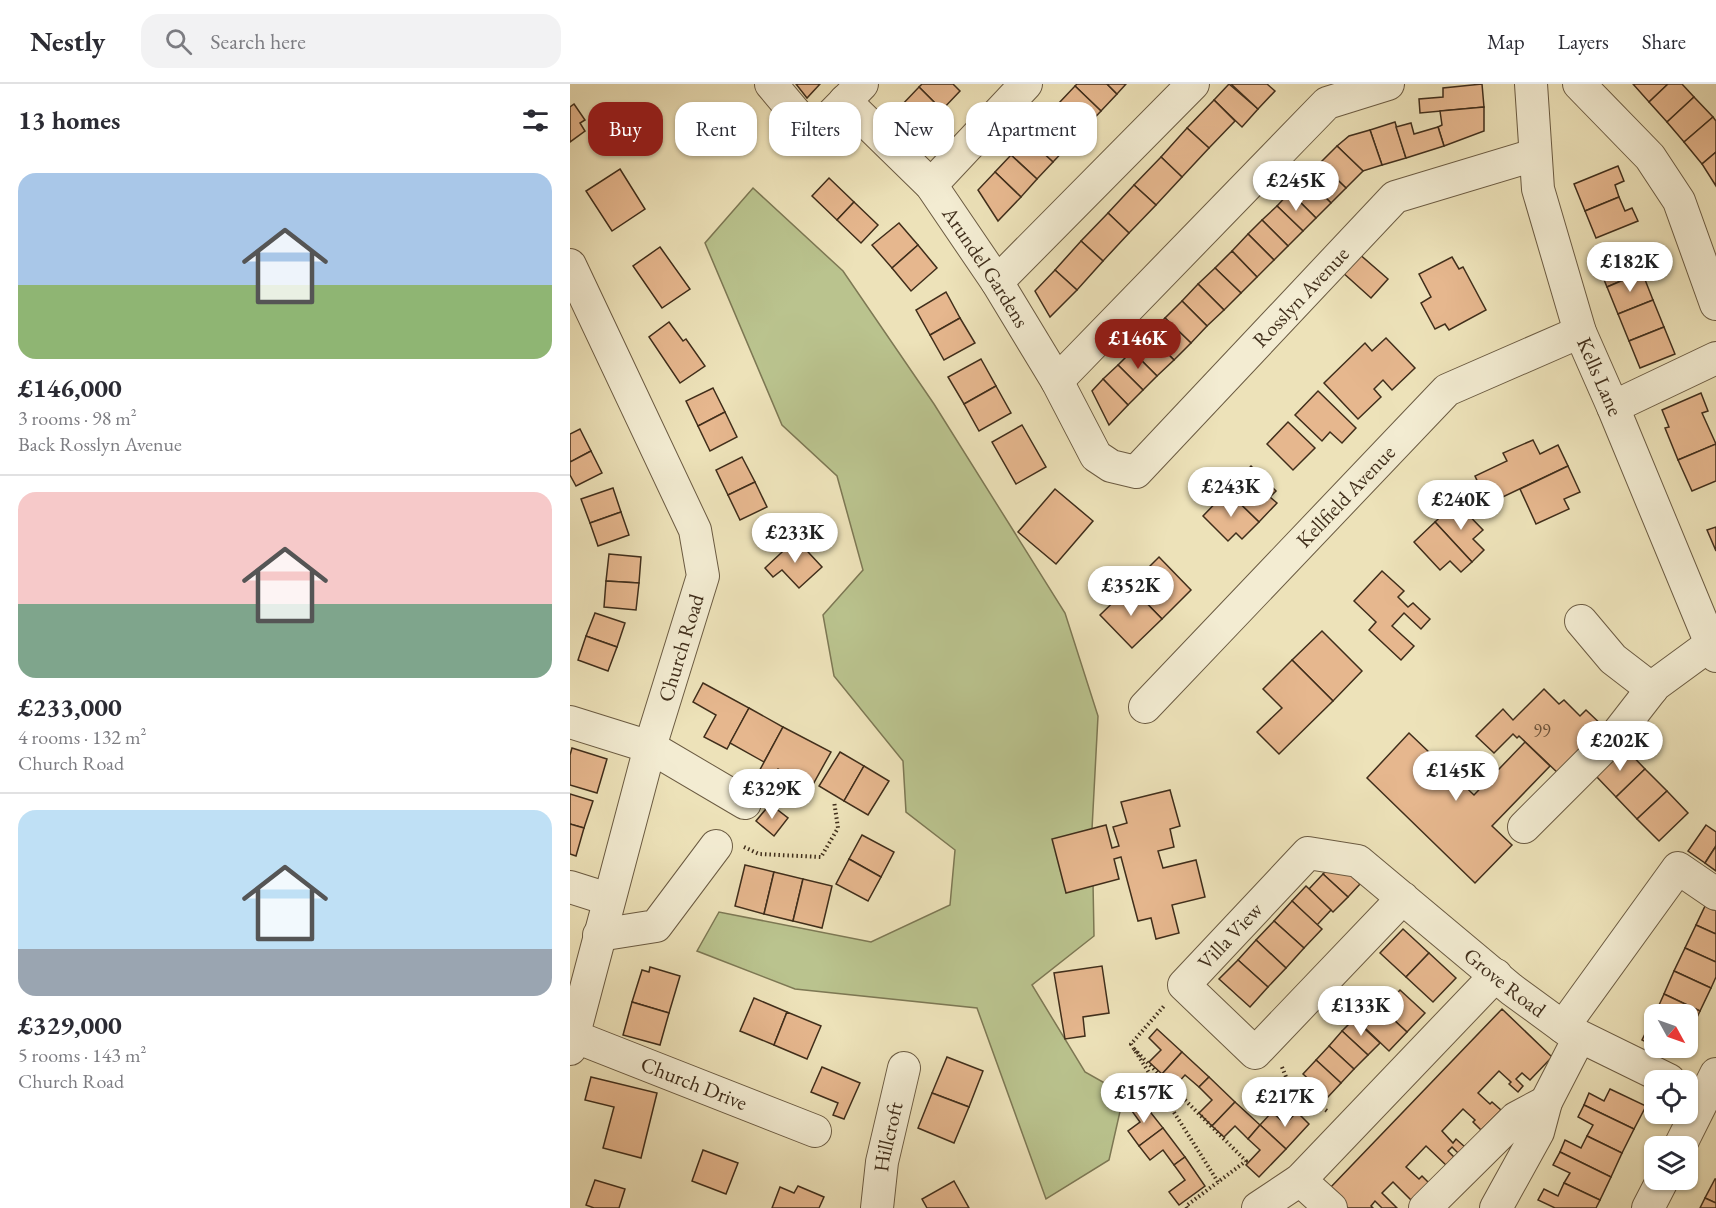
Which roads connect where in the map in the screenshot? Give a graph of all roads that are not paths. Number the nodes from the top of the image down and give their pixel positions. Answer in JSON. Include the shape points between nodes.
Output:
{"nodes":[{"id":1,"x":771,"y":84,"type":"edge"},
{"id":2,"x":1026,"y":84,"type":"edge"},
{"id":3,"x":1193,"y":84,"type":"edge"},
{"id":4,"x":1388,"y":84,"type":"edge"},
{"id":5,"x":1579,"y":84,"type":"edge"},
{"id":6,"x":1533,"y":86,"type":"edge"},
{"id":7,"x":854,"y":93,"type":"edge"},
{"id":8,"x":1534,"y":155,"type":"junction"},
{"id":9,"x":932,"y":185,"type":"junction"},
{"id":10,"x":570,"y":265,"type":"edge"},
{"id":11,"x":998,"y":282,"type":"junction"},
{"id":12,"x":1716,"y":304,"type":"edge"},
{"id":13,"x":1580,"y":332,"type":"junction"},
{"id":14,"x":1716,"y":358,"type":"edge"},
{"id":15,"x":1057,"y":381,"type":"junction"},
{"id":16,"x":1613,"y":407,"type":"junction"},
{"id":17,"x":1096,"y":456,"type":"joint"},
{"id":18,"x":1581,"y":621,"type":"dead end"},
{"id":19,"x":1713,"y":650,"type":"edge"},
{"id":20,"x":1652,"y":689,"type":"junction"},
{"id":21,"x":1145,"y":707,"type":"dead end"},
{"id":22,"x":570,"y":722,"type":"edge"},
{"id":23,"x":650,"y":747,"type":"junction"},
{"id":24,"x":745,"y":803,"type":"dead end"},
{"id":25,"x":1524,"y":827,"type":"dead end"},
{"id":26,"x":716,"y":846,"type":"road end"},
{"id":27,"x":1358,"y":861,"type":"joint"},
{"id":28,"x":570,"y":887,"type":"edge"},
{"id":29,"x":1716,"y":894,"type":"edge"},
{"id":30,"x":1403,"y":898,"type":"junction"},
{"id":31,"x":609,"y":899,"type":"junction"},
{"id":32,"x":599,"y":935,"type":"junction"},
{"id":33,"x":1496,"y":975,"type":"junction"},
{"id":34,"x":1571,"y":1033,"type":"junction"},
{"id":35,"x":572,"y":1042,"type":"edge"},
{"id":36,"x":904,"y":1068,"type":"dead end"},
{"id":37,"x":1648,"y":1070,"type":"edge"},
{"id":38,"x":1706,"y":1090,"type":"edge"},
{"id":39,"x":1546,"y":1102,"type":"junction"},
{"id":40,"x":815,"y":1131,"type":"dead end"},
{"id":41,"x":1685,"y":1136,"type":"edge"},
{"id":42,"x":1300,"y":1180,"type":"junction"},
{"id":43,"x":1657,"y":1190,"type":"edge"},
{"id":44,"x":877,"y":1208,"type":"edge"},
{"id":45,"x":1258,"y":1208,"type":"edge"},
{"id":46,"x":1332,"y":1208,"type":"edge"},
{"id":47,"x":1425,"y":1208,"type":"edge"},
{"id":48,"x":1496,"y":1208,"type":"edge"},
{"id":49,"x":1648,"y":1208,"type":"edge"}],
"edges":[{"from":1,"to":7,"type":"street","via":[[813,134]]},
{"from":2,"to":9,"type":"street"},
{"from":3,"to":11,"type":"street"},
{"from":4,"to":15,"type":"street","via":[[1327,103]]},
{"from":5,"to":12,"type":"street","via":[[1650,157],[1679,201]]},
{"from":6,"to":8,"type":"street","name":"Kells Lane"},
{"from":7,"to":9,"type":"street","name":"Arundel Gardens"},
{"from":8,"to":13,"type":"street","name":"Kells Lane","via":[[1538,189]]},
{"from":8,"to":17,"type":"street","name":"Rosslyn Avenue","via":[[1395,197],[1136,472],[1111,466]]},
{"from":9,"to":11,"type":"street","name":"Arundel Gardens"},
{"from":10,"to":23,"type":"street","name":"Church Road","via":[[695,530],[703,576]]},
{"from":11,"to":15,"type":"street","name":"Arundel Gardens"},
{"from":13,"to":16,"type":"street","name":"Kells Lane"},
{"from":13,"to":21,"type":"street","name":"Kellfield Avenue","via":[[1447,390]]},
{"from":14,"to":16,"type":"street"},
{"from":15,"to":17,"type":"street","name":"Arundel Gardens"},
{"from":16,"to":19,"type":"street","name":"Kells Lane"},
{"from":18,"to":20,"type":"street","via":[[1612,659]]},
{"from":19,"to":20,"type":"street"},
{"from":20,"to":25,"type":"street","via":[[1617,734]]},
{"from":22,"to":23,"type":"street"},
{"from":23,"to":24,"type":"street"},
{"from":23,"to":31,"type":"street","name":"Church Road"},
{"from":26,"to":32,"type":"street","via":[[656,926]]},
{"from":27,"to":30,"type":"street","name":"Grove Road"},
{"from":27,"to":30,"type":"street","name":"Villa View","via":[[1308,853],[1184,984],[1255,1053]]},
{"from":28,"to":31,"type":"street"},
{"from":29,"to":34,"type":"street","via":[[1678,868]]},
{"from":30,"to":33,"type":"street","name":"Grove Road"},
{"from":31,"to":32,"type":"street","name":"Church Road"},
{"from":32,"to":35,"type":"street","name":"Church Road"},
{"from":33,"to":34,"type":"street","name":"Grove Road"},
{"from":33,"to":42,"type":"street"},
{"from":34,"to":37,"type":"street","name":"Grove Road"},
{"from":34,"to":39,"type":"street"},
{"from":35,"to":40,"type":"street","name":"Church Drive"},
{"from":36,"to":44,"type":"street","name":"Hillcroft","via":[[882,1162]]},
{"from":38,"to":41,"type":"street"},
{"from":39,"to":47,"type":"street","via":[[1516,1118]]},
{"from":39,"to":48,"type":"street","via":[[1538,1132]]},
{"from":42,"to":45,"type":"street"},
{"from":42,"to":46,"type":"street"},
{"from":43,"to":49,"type":"street"}]}
